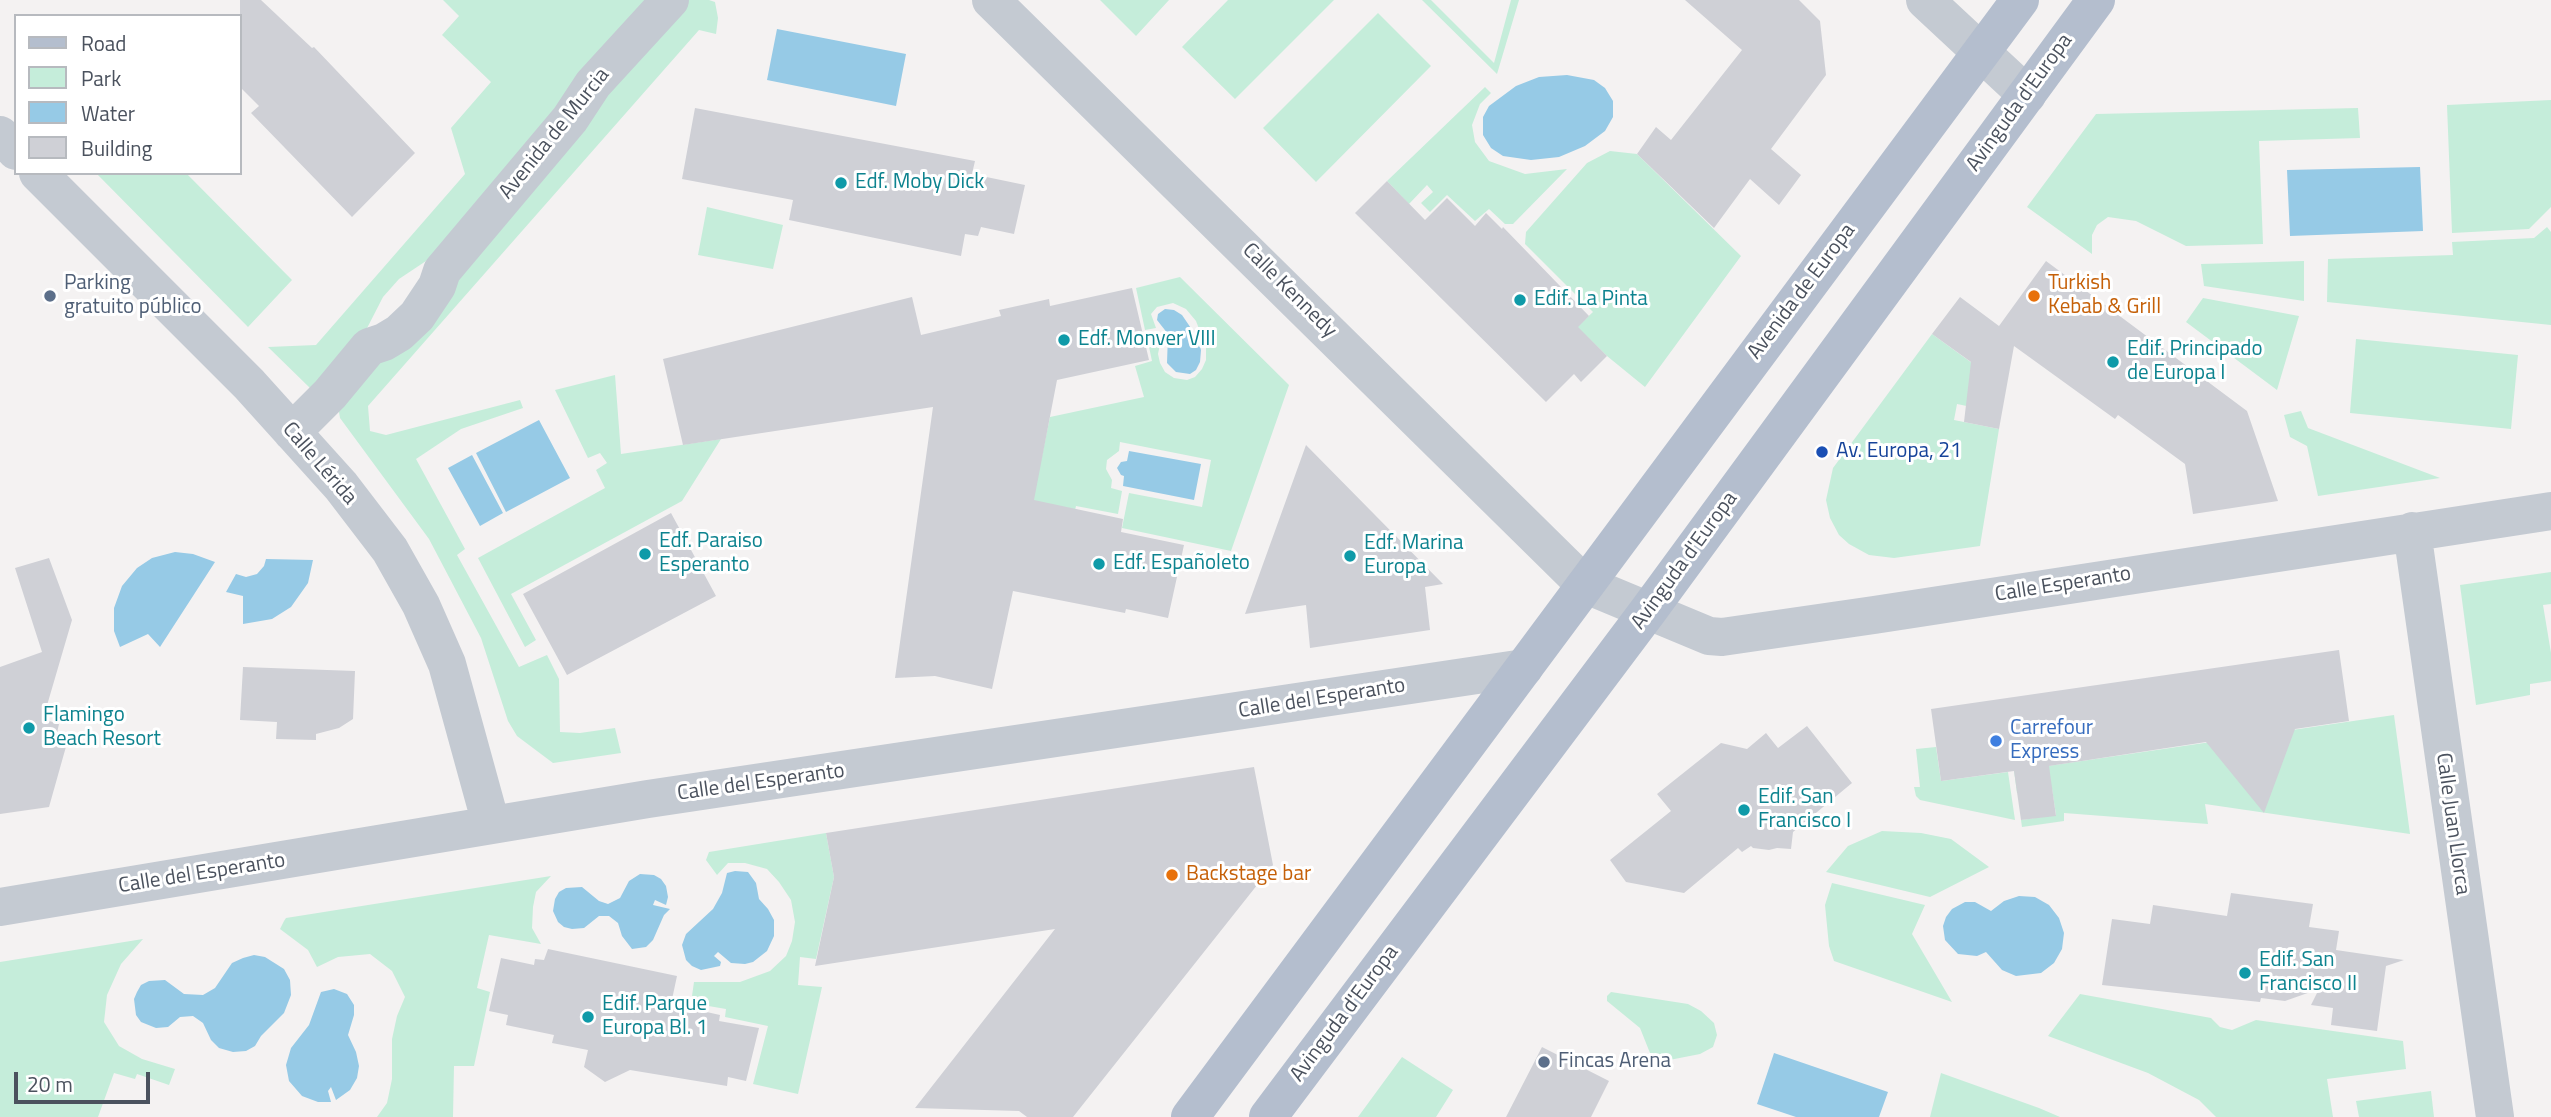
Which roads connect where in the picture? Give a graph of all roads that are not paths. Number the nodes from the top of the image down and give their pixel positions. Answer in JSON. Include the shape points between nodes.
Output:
{"nodes":[{"id":1,"x":670,"y":0,"type":"edge"},
{"id":2,"x":991,"y":0,"type":"edge"},
{"id":3,"x":1924,"y":0,"type":"edge"},
{"id":4,"x":2020,"y":0,"type":"edge"},
{"id":5,"x":2096,"y":0,"type":"edge"},
{"id":6,"x":1981,"y":52,"type":"junction"},
{"id":7,"x":2027,"y":95,"type":"junction"},
{"id":8,"x":0,"y":135,"type":"edge"},
{"id":9,"x":14,"y":149,"type":"edge"},
{"id":10,"x":40,"y":175,"type":"edge"},
{"id":11,"x":292,"y":432,"type":"junction"},
{"id":12,"x":2551,"y":511,"type":"edge"},
{"id":13,"x":2412,"y":531,"type":"junction"},
{"id":14,"x":1584,"y":584,"type":"junction"},
{"id":15,"x":1648,"y":611,"type":"junction"},
{"id":16,"x":1524,"y":668,"type":"junction"},
{"id":17,"x":491,"y":824,"type":"junction"},
{"id":18,"x":0,"y":907,"type":"edge"},
{"id":19,"x":1190,"y":1117,"type":"edge"},
{"id":20,"x":1268,"y":1117,"type":"edge"},
{"id":21,"x":2495,"y":1117,"type":"edge"}],
"edges":[{"from":1,"to":11,"type":"street","name":"Avenida de Murcia","via":[[593,84],[570,119],[442,271],[438,286],[417,316],[399,333],[369,347]]},
{"from":2,"to":14,"type":"street","name":"Calle Kennedy"},
{"from":3,"to":6,"type":"street"},
{"from":4,"to":6,"type":"main road","name":"Avenida de Europa"},
{"from":5,"to":7,"type":"main road","name":"Avinguda d'Europa"},
{"from":6,"to":7,"type":"street"},
{"from":6,"to":14,"type":"main road","name":"Avenida de Europa"},
{"from":7,"to":15,"type":"main road","name":"Avinguda d'Europa"},
{"from":8,"to":9,"type":"street"},
{"from":10,"to":11,"type":"street","name":"Calle Lérida"},
{"from":11,"to":17,"type":"street","name":"Calle Lérida","via":[[390,550],[421,605],[446,664]]},
{"from":12,"to":13,"type":"street","name":"Calle Esperanto"},
{"from":13,"to":15,"type":"street","name":"Calle Esperanto","via":[[1721,637]]},
{"from":13,"to":21,"type":"street","name":"Calle Juan Llorca"},
{"from":14,"to":15,"type":"street","name":"Calle Esperanto"},
{"from":14,"to":16,"type":"main road"},
{"from":15,"to":20,"type":"main road","name":"Avinguda d'Europa"},
{"from":16,"to":17,"type":"street","name":"Calle del Esperanto"},
{"from":16,"to":19,"type":"main road"},
{"from":17,"to":18,"type":"street","name":"Calle del Esperanto"}]}
